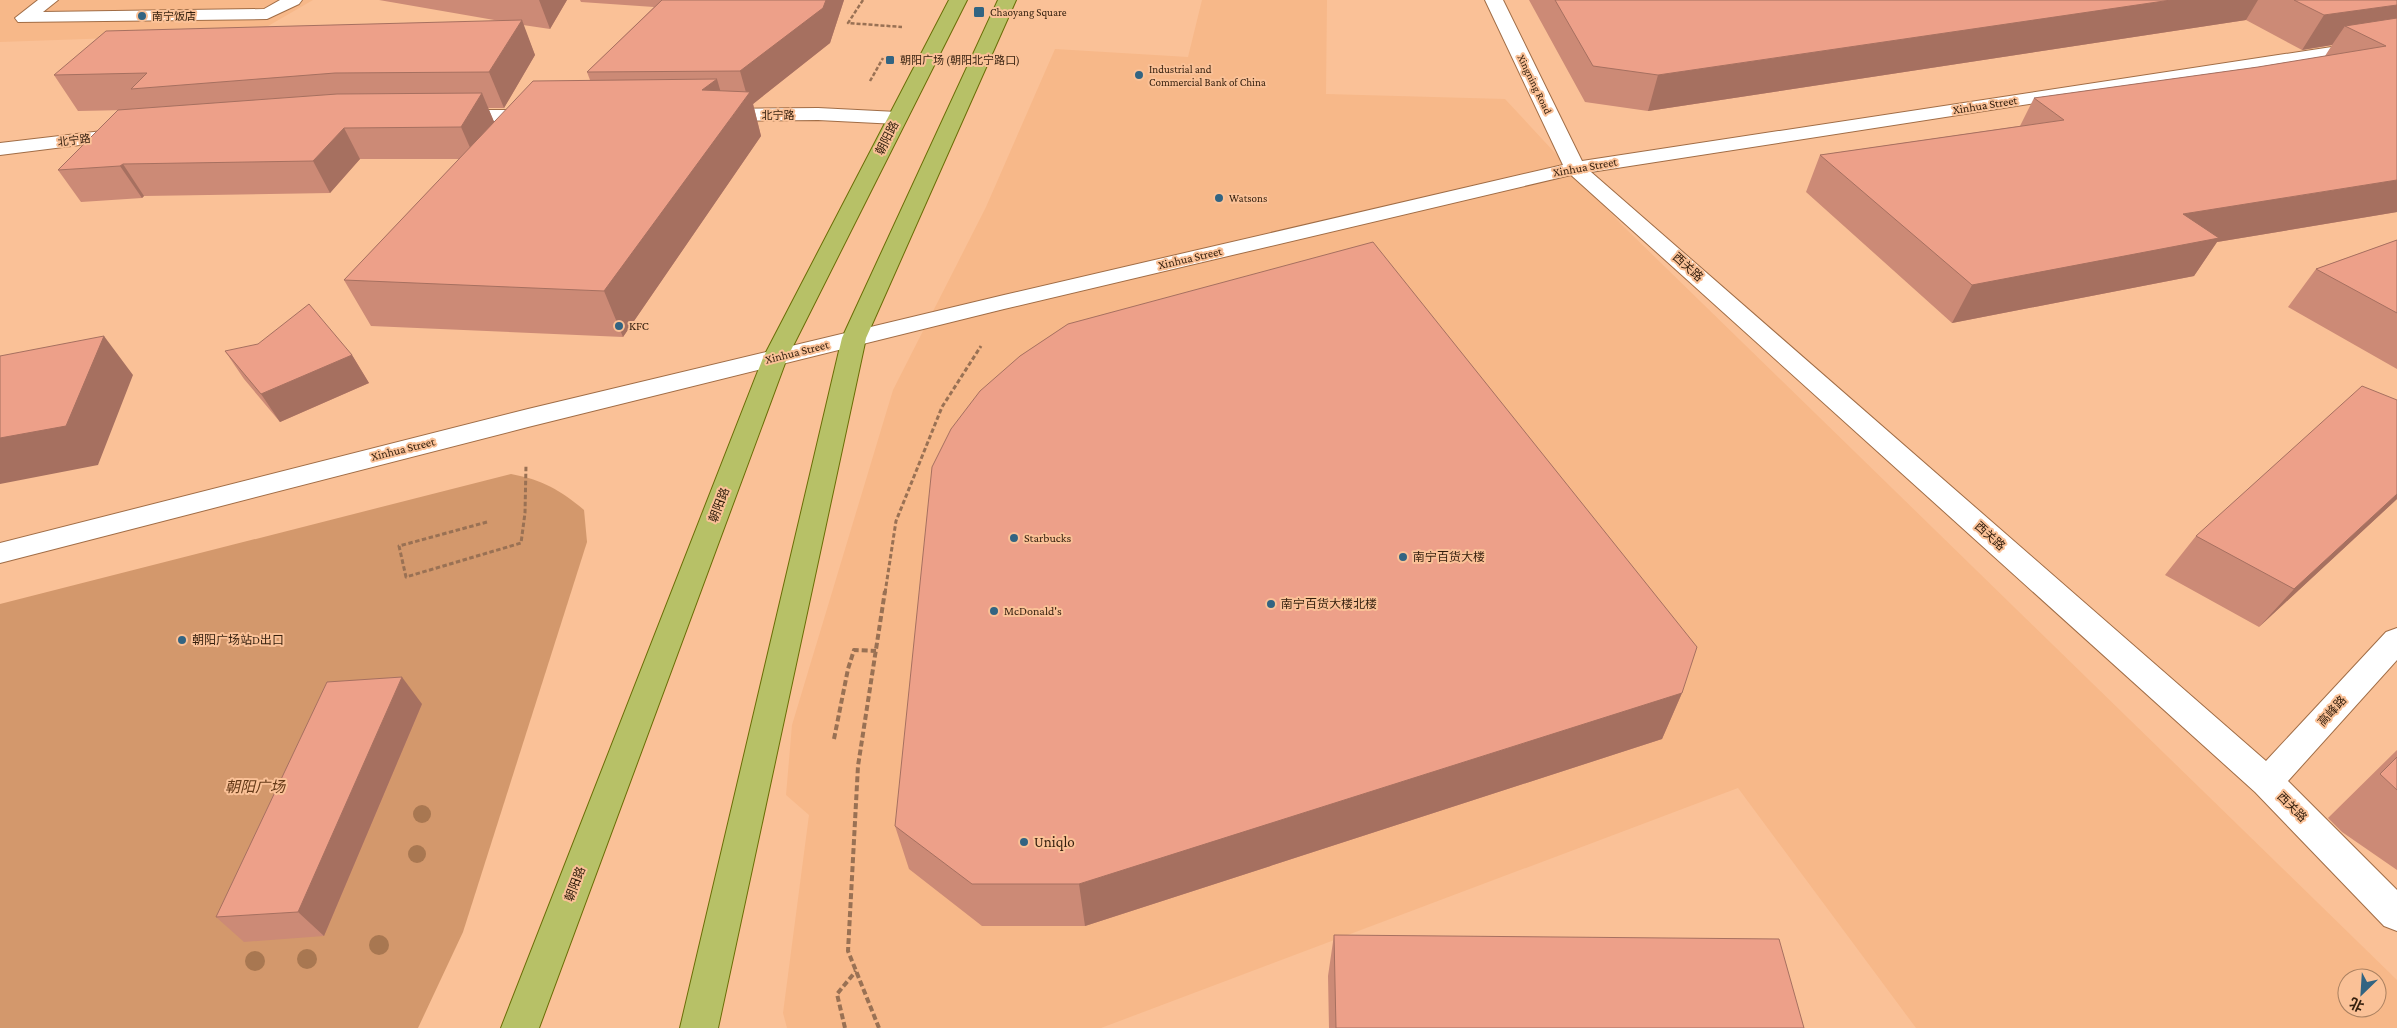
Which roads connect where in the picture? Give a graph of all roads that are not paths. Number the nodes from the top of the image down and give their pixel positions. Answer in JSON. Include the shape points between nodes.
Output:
{"nodes":[{"id":1,"x":49,"y":0,"type":"edge"},
{"id":2,"x":293,"y":0,"type":"edge"},
{"id":3,"x":958,"y":0,"type":"edge"},
{"id":4,"x":1007,"y":0,"type":"edge"},
{"id":5,"x":1494,"y":0,"type":"edge"},
{"id":6,"x":2397,"y":42,"type":"edge"},
{"id":7,"x":699,"y":115,"type":"edge"},
{"id":8,"x":551,"y":116,"type":"edge"},
{"id":9,"x":432,"y":117,"type":"edge"},
{"id":10,"x":897,"y":118,"type":"junction"},
{"id":11,"x":145,"y":133,"type":"edge"},
{"id":12,"x":0,"y":149,"type":"edge"},
{"id":13,"x":1575,"y":168,"type":"junction"},
{"id":14,"x":854,"y":338,"type":"junction"},
{"id":15,"x":775,"y":358,"type":"junction"},
{"id":16,"x":0,"y":553,"type":"edge"},
{"id":17,"x":2397,"y":640,"type":"edge"},
{"id":18,"x":2267,"y":782,"type":"junction"},
{"id":19,"x":2397,"y":914,"type":"edge"},
{"id":20,"x":520,"y":1028,"type":"edge"},
{"id":21,"x":699,"y":1028,"type":"edge"}],
"edges":[{"from":1,"to":2,"type":"street","via":[[24,18],[267,14]]},
{"from":3,"to":10,"type":"main road","name":"朝阳路"},
{"from":4,"to":14,"type":"main road"},
{"from":5,"to":13,"type":"street","name":"Xingning Road"},
{"from":6,"to":13,"type":"street","name":"Xinhua Street"},
{"from":7,"to":10,"type":"street","name":"北宁路","via":[[818,114]]},
{"from":8,"to":9,"type":"street"},
{"from":10,"to":15,"type":"main road","name":"朝阳路"},
{"from":11,"to":12,"type":"street","name":"北宁路"},
{"from":13,"to":14,"type":"street","name":"Xinhua Street"},
{"from":13,"to":18,"type":"street","name":"西关路"},
{"from":14,"to":15,"type":"street","name":"Xinhua Street"},
{"from":14,"to":21,"type":"main road"},
{"from":15,"to":16,"type":"street","name":"Xinhua Street"},
{"from":15,"to":20,"type":"main road","name":"朝阳路"},
{"from":17,"to":18,"type":"street","name":"高峰路"},
{"from":18,"to":19,"type":"street","name":"西关路"}]}
